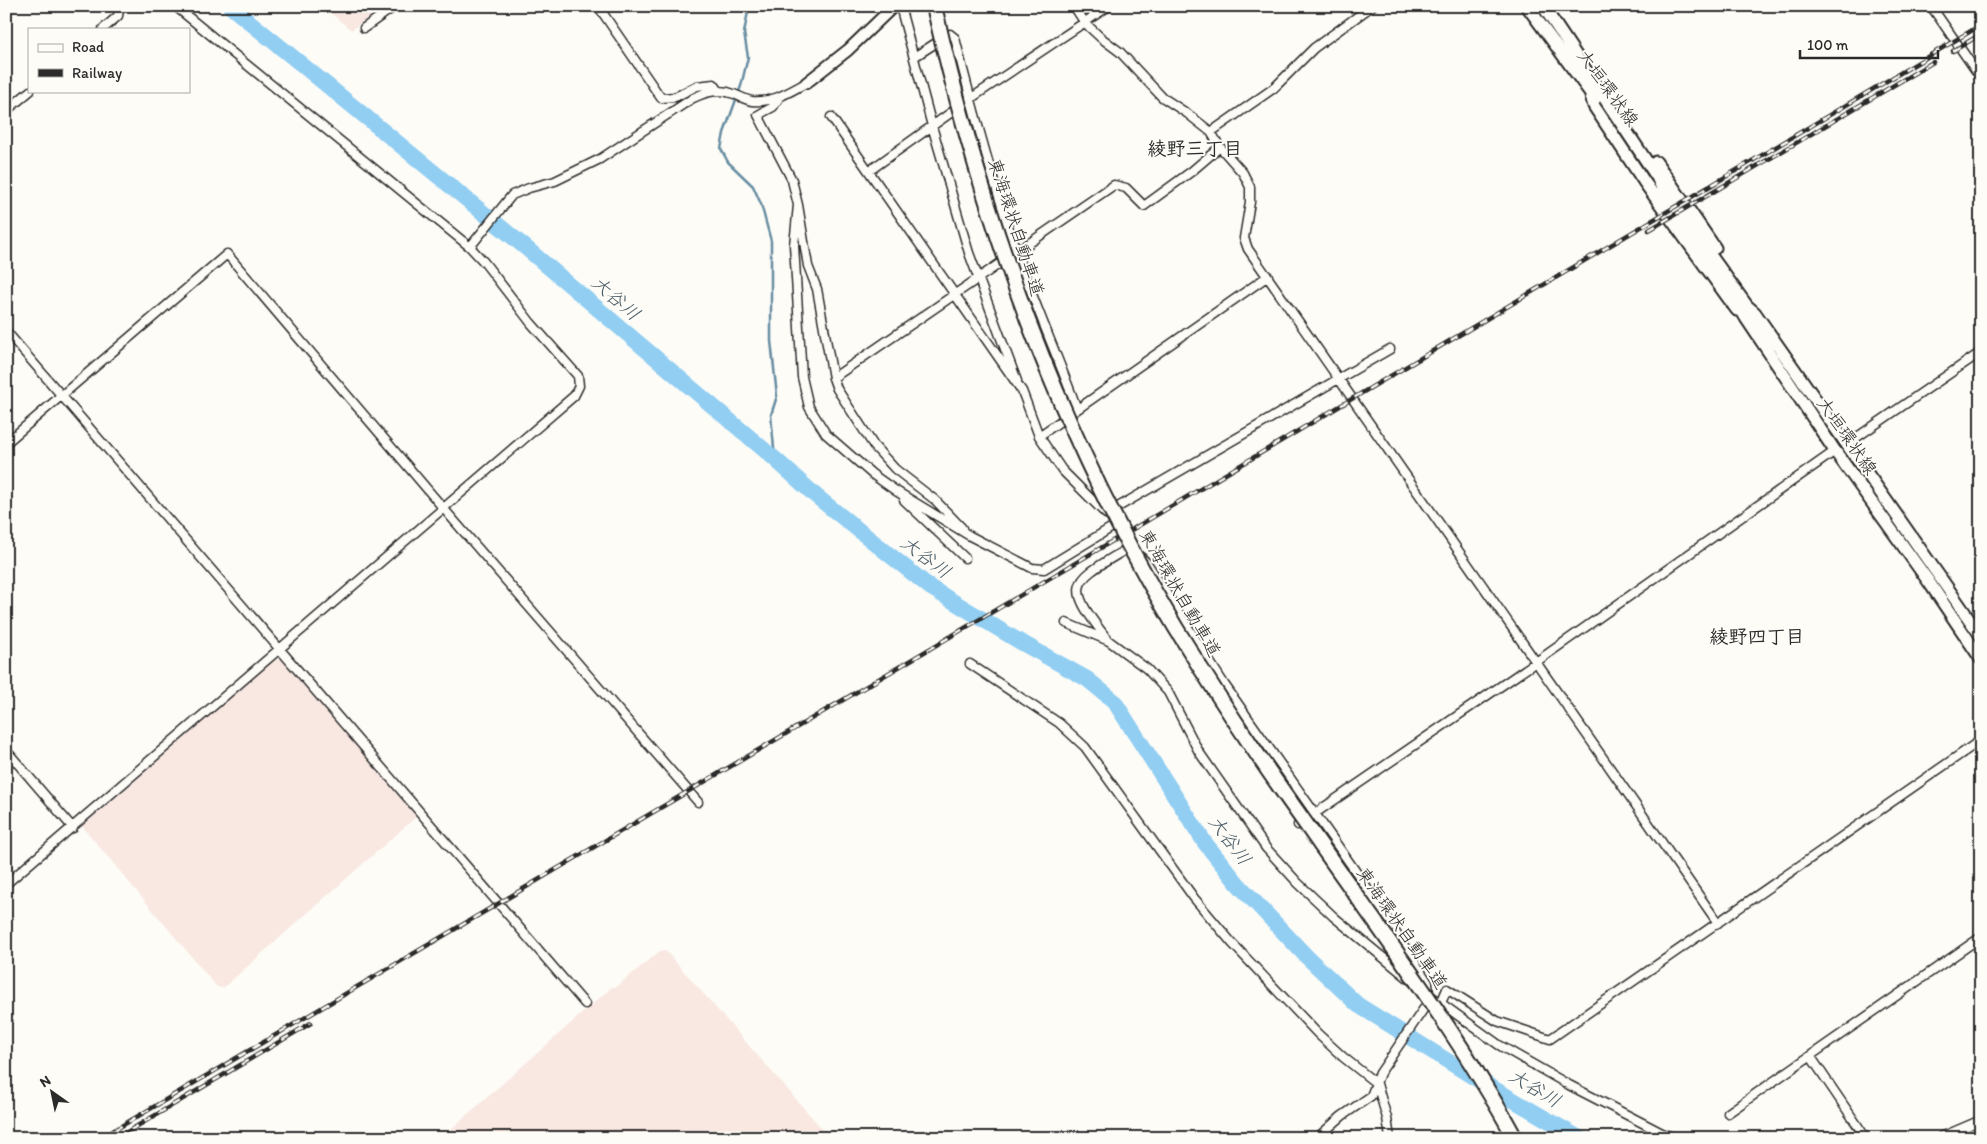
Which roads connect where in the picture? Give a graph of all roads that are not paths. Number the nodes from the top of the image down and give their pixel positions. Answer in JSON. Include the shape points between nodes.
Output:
{"nodes":[{"id":1,"x":120,"y":6,"type":"edge"},
{"id":2,"x":175,"y":6,"type":"edge"},
{"id":3,"x":395,"y":6,"type":"edge"},
{"id":4,"x":598,"y":6,"type":"edge"},
{"id":5,"x":894,"y":6,"type":"edge"},
{"id":6,"x":900,"y":6,"type":"edge"},
{"id":7,"x":934,"y":6,"type":"edge"},
{"id":8,"x":1074,"y":6,"type":"edge"},
{"id":9,"x":1108,"y":6,"type":"edge"},
{"id":10,"x":1372,"y":6,"type":"edge"},
{"id":11,"x":1528,"y":6,"type":"edge"},
{"id":12,"x":1543,"y":6,"type":"edge"},
{"id":13,"x":1931,"y":6,"type":"edge"},
{"id":14,"x":1085,"y":22,"type":"junction"},
{"id":15,"x":104,"y":28,"type":"edge"},
{"id":16,"x":364,"y":28,"type":"dead end"},
{"id":17,"x":914,"y":57,"type":"junction"},
{"id":18,"x":1981,"y":78,"type":"edge"},
{"id":19,"x":806,"y":83,"type":"joint"},
{"id":20,"x":719,"y":91,"type":"junction"},
{"id":21,"x":29,"y":92,"type":"edge"},
{"id":22,"x":1595,"y":93,"type":"junction"},
{"id":23,"x":779,"y":98,"type":"junction"},
{"id":24,"x":970,"y":99,"type":"junction"},
{"id":25,"x":6,"y":111,"type":"edge"},
{"id":26,"x":831,"y":117,"type":"dead end"},
{"id":27,"x":932,"y":126,"type":"junction"},
{"id":28,"x":1211,"y":132,"type":"junction"},
{"id":29,"x":1220,"y":147,"type":"junction"},
{"id":30,"x":869,"y":171,"type":"junction"},
{"id":31,"x":798,"y":205,"type":"junction"},
{"id":32,"x":470,"y":247,"type":"junction"},
{"id":33,"x":1017,"y":253,"type":"junction"},
{"id":34,"x":1268,"y":276,"type":"junction"},
{"id":35,"x":979,"y":279,"type":"junction"},
{"id":36,"x":955,"y":296,"type":"junction"},
{"id":37,"x":1750,"y":316,"type":"junction"},
{"id":38,"x":6,"y":331,"type":"edge"},
{"id":39,"x":1390,"y":349,"type":"dead end"},
{"id":40,"x":1981,"y":352,"type":"edge"},
{"id":41,"x":833,"y":378,"type":"junction"},
{"id":42,"x":1339,"y":379,"type":"junction"},
{"id":43,"x":1022,"y":392,"type":"junction"},
{"id":44,"x":61,"y":395,"type":"junction"},
{"id":45,"x":1077,"y":409,"type":"junction"},
{"id":46,"x":1039,"y":436,"type":"junction"},
{"id":47,"x":6,"y":443,"type":"edge"},
{"id":48,"x":1848,"y":444,"type":"junction"},
{"id":49,"x":1835,"y":451,"type":"junction"},
{"id":50,"x":896,"y":491,"type":"junction"},
{"id":51,"x":444,"y":509,"type":"junction"},
{"id":52,"x":1106,"y":514,"type":"junction"},
{"id":53,"x":1114,"y":526,"type":"junction"},
{"id":54,"x":970,"y":536,"type":"junction"},
{"id":55,"x":1130,"y":547,"type":"junction"},
{"id":56,"x":965,"y":558,"type":"dead end"},
{"id":57,"x":1066,"y":623,"type":"dead end"},
{"id":58,"x":1981,"y":636,"type":"edge"},
{"id":59,"x":1109,"y":641,"type":"junction"},
{"id":60,"x":280,"y":650,"type":"junction"},
{"id":61,"x":1981,"y":659,"type":"edge"},
{"id":62,"x":1536,"y":662,"type":"junction"},
{"id":63,"x":970,"y":664,"type":"dead end"},
{"id":64,"x":1981,"y":740,"type":"edge"},
{"id":65,"x":6,"y":750,"type":"edge"},
{"id":66,"x":698,"y":802,"type":"dead end"},
{"id":67,"x":1315,"y":814,"type":"junction"},
{"id":68,"x":1298,"y":825,"type":"dead end"},
{"id":69,"x":73,"y":828,"type":"junction"},
{"id":70,"x":6,"y":884,"type":"edge"},
{"id":71,"x":1718,"y":923,"type":"junction"},
{"id":72,"x":1981,"y":937,"type":"edge"},
{"id":73,"x":1431,"y":996,"type":"junction"},
{"id":74,"x":1441,"y":1003,"type":"junction"},
{"id":75,"x":585,"y":1004,"type":"dead end"},
{"id":76,"x":1811,"y":1056,"type":"junction"},
{"id":77,"x":1377,"y":1084,"type":"junction"},
{"id":78,"x":1728,"y":1113,"type":"dead end"},
{"id":79,"x":1981,"y":1120,"type":"edge"},
{"id":80,"x":1317,"y":1138,"type":"edge"},
{"id":81,"x":1390,"y":1138,"type":"edge"},
{"id":82,"x":1514,"y":1138,"type":"edge"},
{"id":83,"x":1675,"y":1138,"type":"edge"},
{"id":84,"x":1866,"y":1138,"type":"edge"},
{"id":85,"x":1939,"y":1138,"type":"edge"}],
"edges":[{"from":1,"to":15,"type":"street","via":[[118,16]]},
{"from":2,"to":32,"type":"street"},
{"from":3,"to":16,"type":"street"},
{"from":4,"to":20,"type":"street","via":[[661,98],[676,97],[697,86],[714,84]]},
{"from":5,"to":19,"type":"street","via":[[848,50]]},
{"from":6,"to":17,"type":"street"},
{"from":7,"to":82,"type":"highway","name":"東海環状自動車道","bridge":true,"via":[[956,100],[999,242],[1050,377],[1109,506],[1198,664],[1279,786],[1417,981],[1462,1049]]},
{"from":8,"to":14,"type":"street"},
{"from":9,"to":14,"type":"street"},
{"from":10,"to":28,"type":"street","via":[[1314,48],[1274,88]]},
{"from":11,"to":22,"type":"main road","name":"大垣環状線"},
{"from":12,"to":22,"type":"main road","name":"大垣環状線"},
{"from":13,"to":18,"type":"street"},
{"from":14,"to":24,"type":"street"},
{"from":14,"to":28,"type":"street","via":[[1120,52],[1162,96]]},
{"from":17,"to":24,"type":"street","via":[[950,34],[955,38]]},
{"from":17,"to":27,"type":"street"},
{"from":19,"to":23,"type":"street"},
{"from":20,"to":23,"type":"street","via":[[750,101]]},
{"from":20,"to":32,"type":"street","via":[[693,98],[600,159],[554,181],[512,195]]},
{"from":21,"to":25,"type":"street"},
{"from":22,"to":37,"type":"main road","name":"大垣環状線","via":[[1652,179],[1662,188],[1747,306]]},
{"from":22,"to":37,"type":"main road","via":[[1594,106],[1645,183],[1738,312]]},
{"from":22,"to":37,"type":"main road","via":[[1608,97],[1703,230],[1751,303]]},
{"from":23,"to":31,"type":"street","via":[[773,107],[758,115],[792,180]]},
{"from":24,"to":27,"type":"street"},
{"from":24,"to":33,"type":"street"},
{"from":26,"to":30,"type":"street"},
{"from":27,"to":30,"type":"street"},
{"from":27,"to":35,"type":"street"},
{"from":28,"to":29,"type":"street"},
{"from":29,"to":33,"type":"street","via":[[1144,206],[1126,188],[1114,185]]},
{"from":29,"to":34,"type":"street","via":[[1243,173],[1250,187],[1244,238]]},
{"from":30,"to":36,"type":"street"},
{"from":31,"to":41,"type":"street"},
{"from":31,"to":50,"type":"street","via":[[794,245],[802,377],[809,407],[826,434]]},
{"from":32,"to":51,"type":"street","via":[[578,376],[579,386],[574,396]]},
{"from":33,"to":35,"type":"street"},
{"from":33,"to":45,"type":"street"},
{"from":34,"to":42,"type":"street"},
{"from":34,"to":45,"type":"street"},
{"from":35,"to":36,"type":"street"},
{"from":35,"to":43,"type":"street"},
{"from":36,"to":41,"type":"street"},
{"from":36,"to":43,"type":"street"},
{"from":37,"to":48,"type":"main road","name":"大垣環状線"},
{"from":37,"to":49,"type":"main road","name":"大垣環状線"},
{"from":38,"to":44,"type":"street"},
{"from":39,"to":42,"type":"street"},
{"from":40,"to":48,"type":"street"},
{"from":41,"to":54,"type":"street","via":[[874,446]]},
{"from":42,"to":52,"type":"street"},
{"from":42,"to":62,"type":"street"},
{"from":43,"to":46,"type":"street"},
{"from":44,"to":47,"type":"street"},
{"from":44,"to":51,"type":"street","via":[[227,254]]},
{"from":44,"to":60,"type":"street"},
{"from":45,"to":46,"type":"street"},
{"from":46,"to":52,"type":"street","via":[[1062,470]]},
{"from":48,"to":58,"type":"main road","name":"大垣環状線"},
{"from":49,"to":61,"type":"main road","name":"大垣環状線"},
{"from":49,"to":62,"type":"street"},
{"from":50,"to":54,"type":"street"},
{"from":50,"to":56,"type":"street"},
{"from":51,"to":60,"type":"street"},
{"from":51,"to":66,"type":"street"},
{"from":52,"to":53,"type":"street"},
{"from":53,"to":54,"type":"street","via":[[1044,569],[1032,568]]},
{"from":53,"to":55,"type":"street"},
{"from":55,"to":59,"type":"street","via":[[1090,571],[1079,582],[1078,593],[1083,607]]},
{"from":55,"to":67,"type":"street","via":[[1148,563],[1224,684]]},
{"from":57,"to":59,"type":"street"},
{"from":59,"to":73,"type":"street","via":[[1147,669],[1168,692],[1200,752],[1266,848],[1298,883],[1369,947]]},
{"from":60,"to":69,"type":"street"},
{"from":60,"to":75,"type":"street"},
{"from":62,"to":67,"type":"street"},
{"from":62,"to":71,"type":"street"},
{"from":63,"to":77,"type":"street","via":[[1059,723],[1085,747],[1194,898],[1232,943],[1318,1034]]},
{"from":64,"to":71,"type":"street"},
{"from":65,"to":69,"type":"street"},
{"from":67,"to":68,"type":"street"},
{"from":67,"to":73,"type":"street","via":[[1406,947],[1428,983]]},
{"from":69,"to":70,"type":"street"},
{"from":71,"to":74,"type":"street","via":[[1550,1039],[1498,1021],[1447,989]]},
{"from":72,"to":76,"type":"street"},
{"from":73,"to":74,"type":"street"},
{"from":73,"to":77,"type":"street","via":[[1380,1073]]},
{"from":74,"to":83,"type":"street","via":[[1498,1044],[1548,1074]]},
{"from":76,"to":78,"type":"street"},
{"from":76,"to":84,"type":"street"},
{"from":77,"to":80,"type":"street","via":[[1371,1096]]},
{"from":77,"to":81,"type":"street"},
{"from":79,"to":85,"type":"street"}]}
